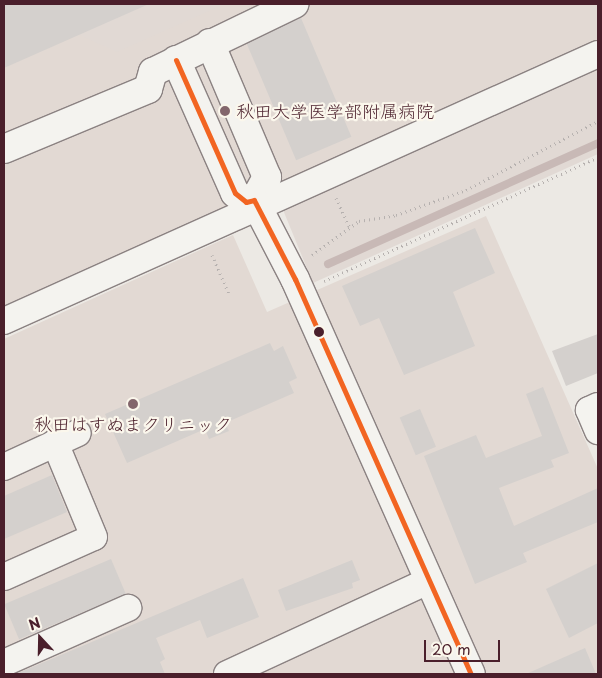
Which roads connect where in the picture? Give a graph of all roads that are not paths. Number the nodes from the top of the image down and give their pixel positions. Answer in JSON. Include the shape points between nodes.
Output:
{"nodes":[{"id":1,"x":294,"y":4,"type":"edge"},
{"id":2,"x":210,"y":43,"type":"junction"},
{"id":3,"x":598,"y":54,"type":"edge"},
{"id":4,"x":176,"y":60,"type":"junction"},
{"id":5,"x":4,"y":149,"type":"edge"},
{"id":6,"x":255,"y":204,"type":"junction"},
{"id":7,"x":4,"y":321,"type":"edge"},
{"id":8,"x":598,"y":406,"type":"edge"},
{"id":9,"x":598,"y":431,"type":"edge"},
{"id":10,"x":4,"y":467,"type":"edge"},
{"id":11,"x":4,"y":577,"type":"edge"},
{"id":12,"x":428,"y":581,"type":"junction"},
{"id":13,"x":128,"y":608,"type":"dead end"},
{"id":14,"x":4,"y":663,"type":"edge"},
{"id":15,"x":227,"y":674,"type":"edge"},
{"id":16,"x":471,"y":674,"type":"edge"}],
"edges":[{"from":1,"to":2,"type":"street"},
{"from":2,"to":4,"type":"street"},
{"from":2,"to":6,"type":"street","via":[[267,177]]},
{"from":3,"to":6,"type":"street"},
{"from":4,"to":5,"type":"street","via":[[153,72],[148,89]]},
{"from":4,"to":6,"type":"street","via":[[235,193],[246,202]]},
{"from":6,"to":7,"type":"street"},
{"from":6,"to":12,"type":"street","via":[[295,279]]},
{"from":8,"to":9,"type":"street","via":[[589,410]]},
{"from":10,"to":11,"type":"street","via":[[66,438],[94,537]]},
{"from":12,"to":15,"type":"street"},
{"from":12,"to":16,"type":"street"},
{"from":13,"to":14,"type":"street"}]}
